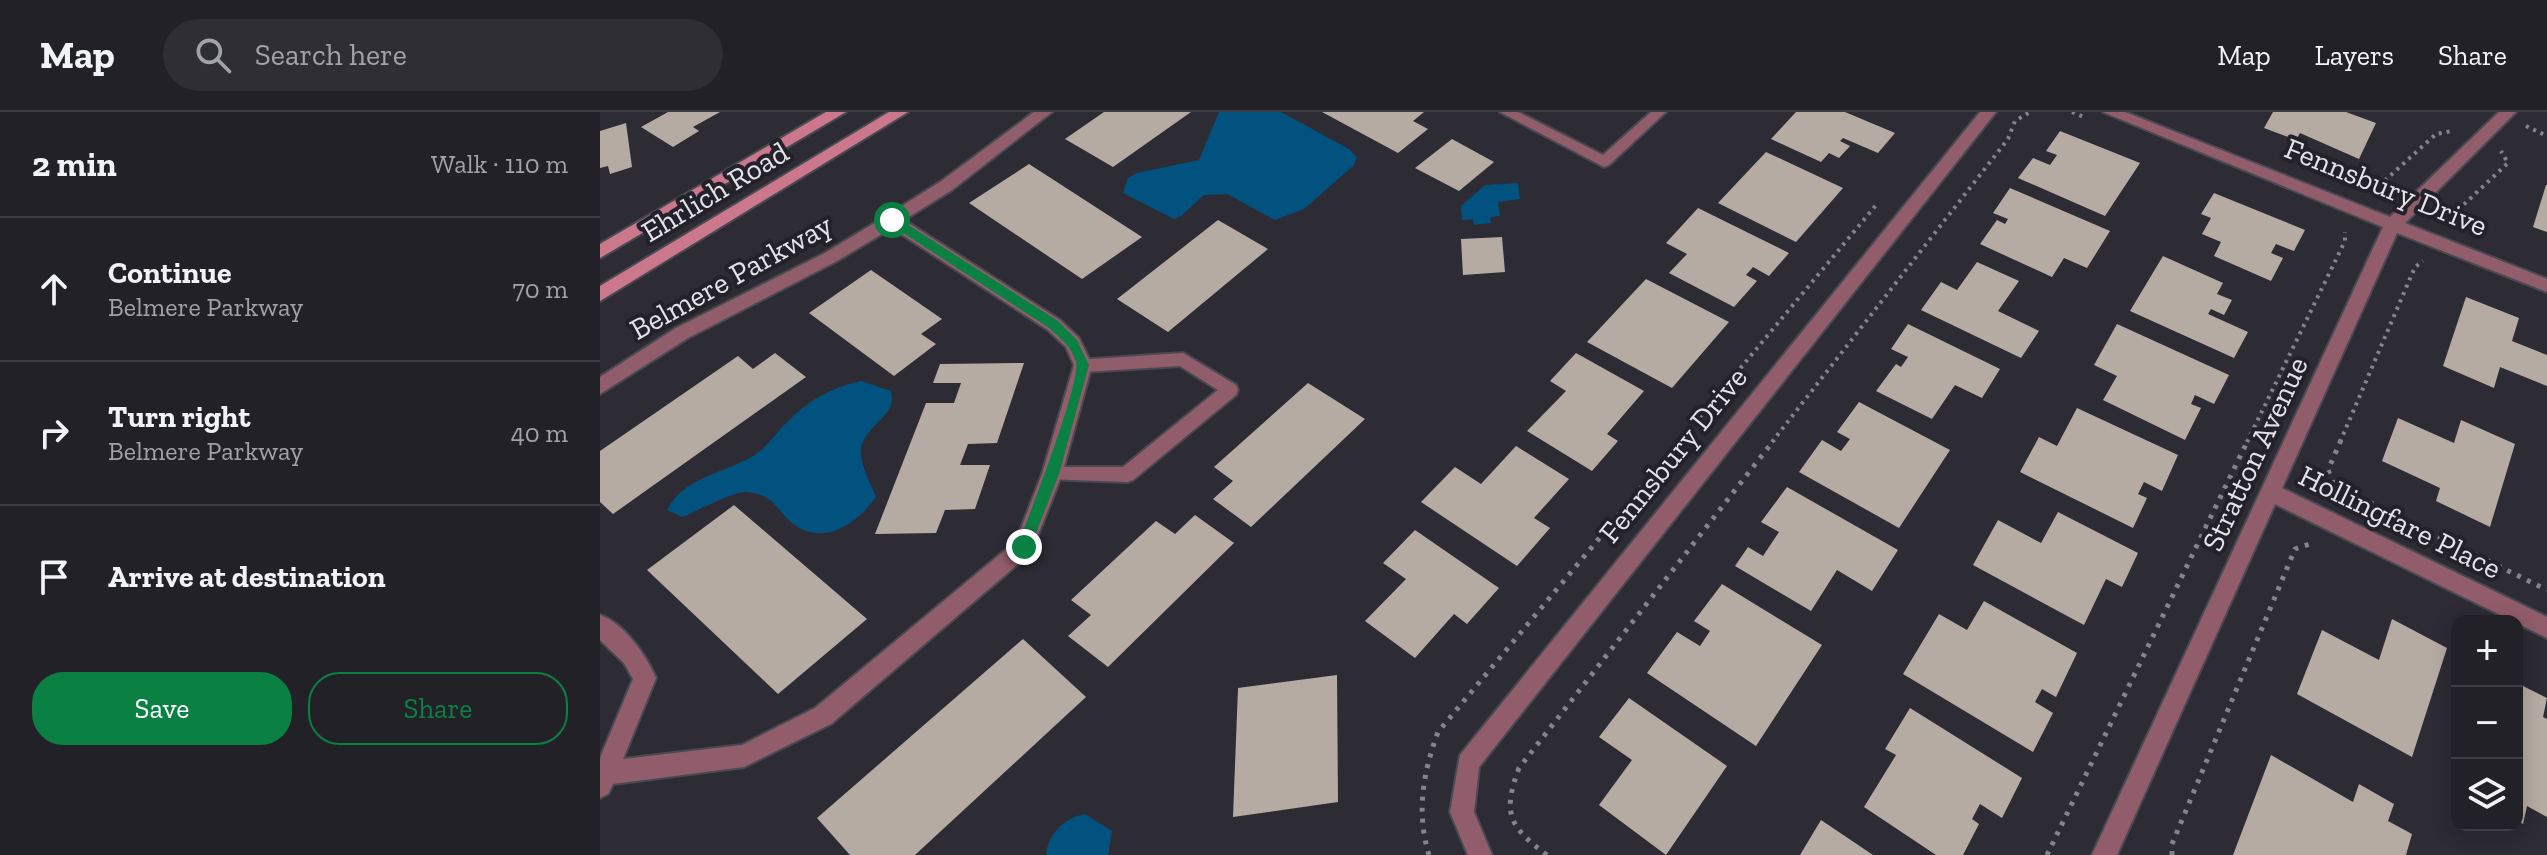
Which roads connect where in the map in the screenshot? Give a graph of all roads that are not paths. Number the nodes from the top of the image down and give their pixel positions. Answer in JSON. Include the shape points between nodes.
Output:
{"nodes":[{"id":1,"x":838,"y":112,"type":"edge"},
{"id":2,"x":900,"y":112,"type":"edge"},
{"id":3,"x":1044,"y":112,"type":"edge"},
{"id":4,"x":1507,"y":112,"type":"edge"},
{"id":5,"x":1659,"y":112,"type":"edge"},
{"id":6,"x":1988,"y":112,"type":"edge"},
{"id":7,"x":2111,"y":112,"type":"edge"},
{"id":8,"x":2508,"y":112,"type":"edge"},
{"id":9,"x":892,"y":220,"type":"junction"},
{"id":10,"x":2393,"y":224,"type":"junction"},
{"id":11,"x":600,"y":252,"type":"edge"},
{"id":12,"x":2547,"y":286,"type":"edge"},
{"id":13,"x":600,"y":294,"type":"edge"},
{"id":14,"x":1083,"y":365,"type":"junction"},
{"id":15,"x":600,"y":387,"type":"edge"},
{"id":16,"x":1052,"y":474,"type":"junction"},
{"id":17,"x":2270,"y":492,"type":"junction"},
{"id":18,"x":600,"y":625,"type":"edge"},
{"id":19,"x":2547,"y":628,"type":"edge"},
{"id":20,"x":603,"y":780,"type":"edge"},
{"id":21,"x":1480,"y":855,"type":"edge"},
{"id":22,"x":2104,"y":855,"type":"edge"}],
"edges":[{"from":1,"to":11,"type":"main road","name":"Ehrlich Road"},
{"from":2,"to":13,"type":"main road","name":"Ehrlich Road"},
{"from":3,"to":9,"type":"street","name":"Belmere Parkway"},
{"from":4,"to":5,"type":"lane","via":[[1604,162]]},
{"from":6,"to":21,"type":"street","name":"Fennsbury Drive","via":[[1468,763],[1462,812]]},
{"from":7,"to":10,"type":"street","name":"Fennsbury Drive"},
{"from":8,"to":10,"type":"street","name":"Stratton Avenue"},
{"from":9,"to":14,"type":"street","via":[[1054,325],[1073,343]]},
{"from":9,"to":15,"type":"street","name":"Belmere Parkway","via":[[682,333]]},
{"from":10,"to":12,"type":"street","name":"Fennsbury Drive"},
{"from":10,"to":17,"type":"street","name":"Stratton Avenue"},
{"from":14,"to":16,"type":"street"},
{"from":14,"to":16,"type":"lane","via":[[1183,359],[1230,390],[1127,475]]},
{"from":16,"to":20,"type":"street","via":[[1024,547],[823,716],[744,756]]},
{"from":17,"to":19,"type":"street","name":"Hollingfare Place"},
{"from":17,"to":22,"type":"street","name":"Stratton Avenue"},
{"from":18,"to":20,"type":"street","via":[[632,656],[645,678]]}]}
